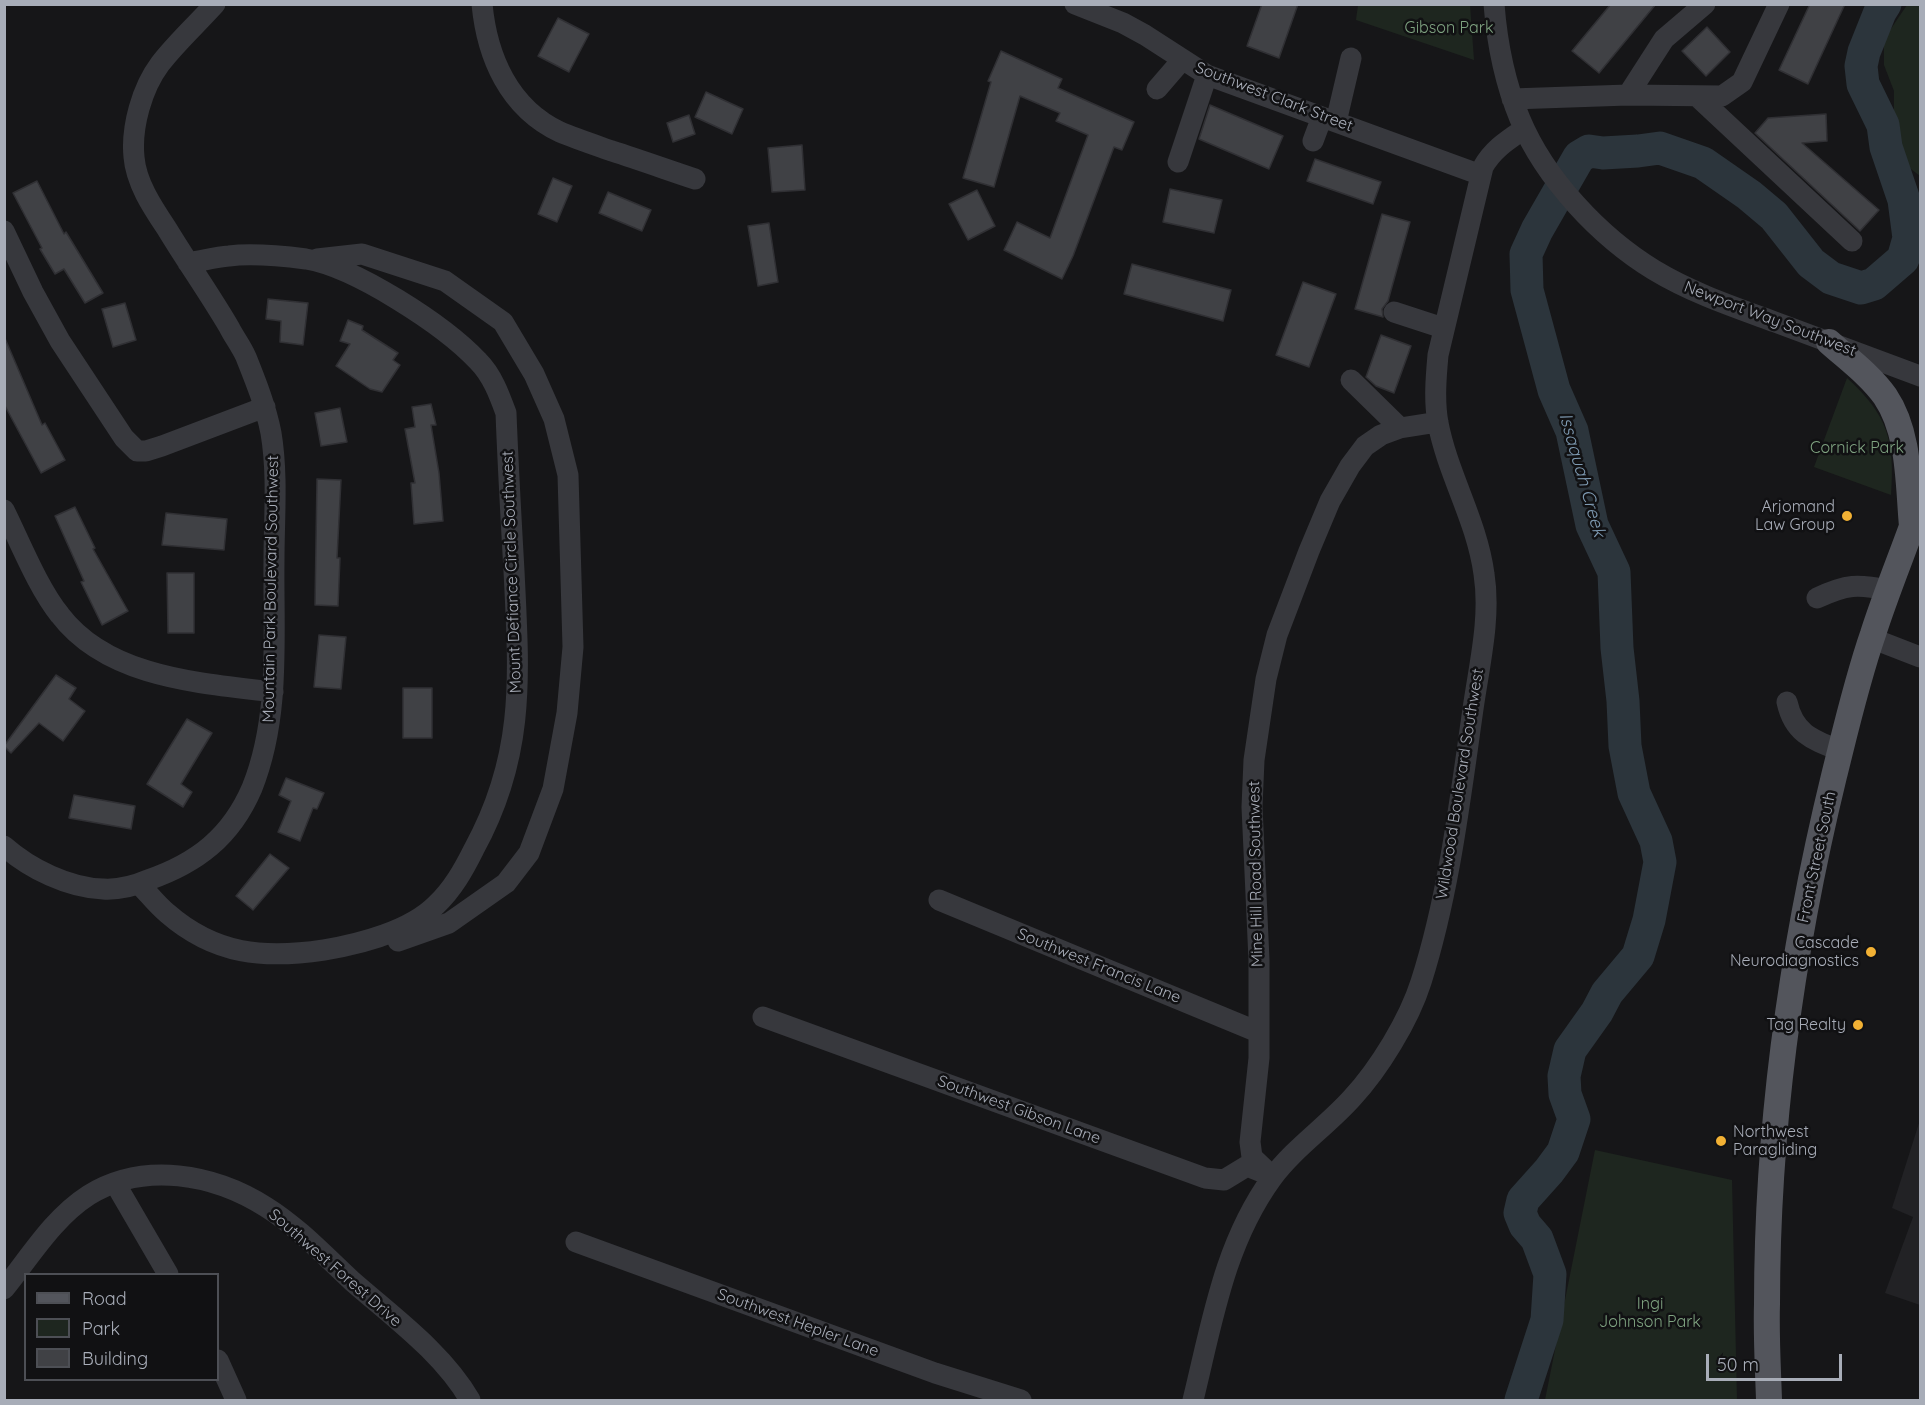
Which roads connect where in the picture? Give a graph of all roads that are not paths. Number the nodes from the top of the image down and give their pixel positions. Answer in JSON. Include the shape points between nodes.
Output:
{"nodes":[{"id":1,"x":215,"y":4,"type":"edge"},
{"id":2,"x":482,"y":4,"type":"edge"},
{"id":3,"x":1075,"y":4,"type":"edge"},
{"id":4,"x":1494,"y":4,"type":"edge"},
{"id":5,"x":1705,"y":4,"type":"edge"},
{"id":6,"x":1779,"y":4,"type":"edge"},
{"id":7,"x":1351,"y":58,"type":"dead end"},
{"id":8,"x":1182,"y":60,"type":"junction"},
{"id":9,"x":1207,"y":75,"type":"junction"},
{"id":10,"x":1680,"y":76,"type":"dead end"},
{"id":11,"x":1157,"y":88,"type":"dead end"},
{"id":12,"x":1628,"y":94,"type":"junction"},
{"id":13,"x":1665,"y":95,"type":"junction"},
{"id":14,"x":1698,"y":97,"type":"junction"},
{"id":15,"x":1512,"y":99,"type":"junction"},
{"id":16,"x":1329,"y":120,"type":"junction"},
{"id":17,"x":1524,"y":129,"type":"junction"},
{"id":18,"x":1313,"y":141,"type":"dead end"},
{"id":19,"x":1178,"y":162,"type":"dead end"},
{"id":20,"x":1481,"y":175,"type":"junction"},
{"id":21,"x":695,"y":179,"type":"dead end"},
{"id":22,"x":4,"y":231,"type":"edge"},
{"id":23,"x":1852,"y":241,"type":"dead end"},
{"id":24,"x":307,"y":260,"type":"junction"},
{"id":25,"x":188,"y":263,"type":"junction"},
{"id":26,"x":1395,"y":312,"type":"dead end"},
{"id":27,"x":1443,"y":328,"type":"junction"},
{"id":28,"x":1829,"y":342,"type":"junction"},
{"id":29,"x":1920,"y":376,"type":"edge"},
{"id":30,"x":1351,"y":380,"type":"dead end"},
{"id":31,"x":265,"y":407,"type":"junction"},
{"id":32,"x":1438,"y":422,"type":"junction"},
{"id":33,"x":1400,"y":428,"type":"junction"},
{"id":34,"x":4,"y":510,"type":"edge"},
{"id":35,"x":1916,"y":515,"type":"edge"},
{"id":36,"x":1889,"y":590,"type":"junction"},
{"id":37,"x":1817,"y":598,"type":"dead end"},
{"id":38,"x":1871,"y":638,"type":"junction"},
{"id":39,"x":1920,"y":657,"type":"edge"},
{"id":40,"x":273,"y":692,"type":"junction"},
{"id":41,"x":1787,"y":702,"type":"dead end"},
{"id":42,"x":1840,"y":751,"type":"junction"},
{"id":43,"x":4,"y":846,"type":"edge"},
{"id":44,"x":139,"y":884,"type":"junction"},
{"id":45,"x":939,"y":900,"type":"dead end"},
{"id":46,"x":350,"y":946,"type":"junction"},
{"id":47,"x":764,"y":1017,"type":"dead end"},
{"id":48,"x":1258,"y":1032,"type":"junction"},
{"id":49,"x":1273,"y":1177,"type":"junction"},
{"id":50,"x":116,"y":1184,"type":"junction"},
{"id":51,"x":576,"y":1242,"type":"dead end"},
{"id":52,"x":167,"y":1273,"type":"edge"},
{"id":53,"x":4,"y":1289,"type":"edge"},
{"id":54,"x":219,"y":1362,"type":"edge"},
{"id":55,"x":236,"y":1401,"type":"edge"},
{"id":56,"x":470,"y":1401,"type":"edge"},
{"id":57,"x":1021,"y":1401,"type":"edge"},
{"id":58,"x":1193,"y":1401,"type":"edge"},
{"id":59,"x":1769,"y":1401,"type":"edge"}],
"edges":[{"from":1,"to":25,"type":"street","name":"Mountain Park Boulevard Southwest","via":[[159,65],[148,85],[134,133],[138,177]]},
{"from":2,"to":21,"type":"street","via":[[484,30],[504,81],[536,117],[581,140]]},
{"from":3,"to":8,"type":"street","name":"Southwest Clark Street","via":[[1145,34]]},
{"from":4,"to":15,"type":"street","name":"Newport Way Southwest"},
{"from":5,"to":12,"type":"street","via":[[1664,39]]},
{"from":6,"to":14,"type":"street","via":[[1742,82],[1722,96]]},
{"from":7,"to":16,"type":"street"},
{"from":8,"to":9,"type":"street","name":"Southwest Clark Street"},
{"from":8,"to":11,"type":"street"},
{"from":9,"to":16,"type":"street","name":"Southwest Clark Street"},
{"from":9,"to":19,"type":"street"},
{"from":10,"to":13,"type":"street"},
{"from":12,"to":13,"type":"street"},
{"from":12,"to":15,"type":"street"},
{"from":13,"to":14,"type":"street"},
{"from":14,"to":23,"type":"street"},
{"from":15,"to":17,"type":"street","name":"Newport Way Southwest"},
{"from":16,"to":18,"type":"street"},
{"from":16,"to":20,"type":"street","name":"Southwest Clark Street"},
{"from":17,"to":20,"type":"street","name":"Wildwood Boulevard Southwest","via":[[1492,153]]},
{"from":17,"to":28,"type":"street","name":"Newport Way Southwest","via":[[1578,206],[1615,243],[1655,271],[1700,294]]},
{"from":20,"to":27,"type":"street","name":"Wildwood Boulevard Southwest"},
{"from":22,"to":31,"type":"street","via":[[60,340],[124,438],[137,451],[162,446]]},
{"from":24,"to":25,"type":"street","name":"Mount Defiance Circle Southwest","via":[[230,255]]},
{"from":24,"to":46,"type":"street","name":"Mount Defiance Circle Southwest","via":[[356,277],[410,307],[454,339],[480,362],[496,386],[506,413],[519,672],[515,731],[500,796],[458,879],[436,906],[393,932]]},
{"from":24,"to":46,"type":"street","via":[[362,254],[445,281],[503,322],[534,374],[554,419],[568,475],[573,647],[567,713],[553,789],[529,853],[506,882],[450,923],[394,943]]},
{"from":25,"to":31,"type":"street","name":"Mountain Park Boulevard Southwest","via":[[244,353]]},
{"from":26,"to":27,"type":"street"},
{"from":27,"to":32,"type":"street","name":"Wildwood Boulevard Southwest","via":[[1436,383]]},
{"from":28,"to":29,"type":"street","name":"Newport Way Southwest"},
{"from":28,"to":35,"type":"main road","via":[[1876,386],[1895,414]]},
{"from":30,"to":33,"type":"street"},
{"from":31,"to":40,"type":"street","name":"Mountain Park Boulevard Southwest","via":[[275,472]]},
{"from":32,"to":33,"type":"street","name":"Mine Hill Road Southwest"},
{"from":32,"to":49,"type":"street","name":"Wildwood Boulevard Southwest","via":[[1474,531],[1485,575],[1486,603],[1459,811],[1443,895],[1420,985],[1382,1060],[1352,1098]]},
{"from":33,"to":48,"type":"street","name":"Mine Hill Road Southwest","via":[[1365,446],[1330,501],[1277,635],[1266,679],[1254,760],[1252,807]]},
{"from":34,"to":40,"type":"street","via":[[47,596],[76,634],[122,661],[176,680]]},
{"from":35,"to":36,"type":"main road","name":"Front Street South"},
{"from":36,"to":37,"type":"street","via":[[1858,585],[1837,588]]},
{"from":36,"to":38,"type":"main road","name":"Front Street South"},
{"from":38,"to":39,"type":"street"},
{"from":38,"to":42,"type":"main road","name":"Front Street South"},
{"from":40,"to":44,"type":"street","name":"Mountain Park Boulevard Southwest","via":[[269,730],[251,789],[220,839],[174,871]]},
{"from":41,"to":42,"type":"street","via":[[1791,718],[1810,739]]},
{"from":42,"to":59,"type":"main road","name":"Front Street South","via":[[1803,927],[1775,1134],[1767,1304]]},
{"from":43,"to":44,"type":"street","name":"Mountain Park Boulevard Southwest","via":[[29,865],[83,886],[104,889]]},
{"from":44,"to":46,"type":"street","name":"Mount Defiance Circle Southwest","via":[[166,913],[219,945],[290,955]]},
{"from":45,"to":48,"type":"street","name":"Southwest Francis Lane"},
{"from":47,"to":49,"type":"street","name":"Southwest Gibson Lane","via":[[1205,1178],[1224,1180],[1247,1166]]},
{"from":48,"to":49,"type":"street","name":"Mine Hill Road Southwest","via":[[1250,1152]]},
{"from":49,"to":58,"type":"street","name":"Wildwood Boulevard Southwest","via":[[1251,1210],[1226,1266]]},
{"from":50,"to":52,"type":"street"},
{"from":50,"to":53,"type":"street","name":"Southwest Forest Drive","via":[[90,1194],[66,1213]]},
{"from":50,"to":56,"type":"street","name":"Southwest Forest Drive","via":[[146,1174],[171,1174],[225,1187],[266,1207],[421,1342],[460,1384]]},
{"from":51,"to":57,"type":"street","name":"Southwest Hepler Lane"},
{"from":54,"to":55,"type":"street"}]}
